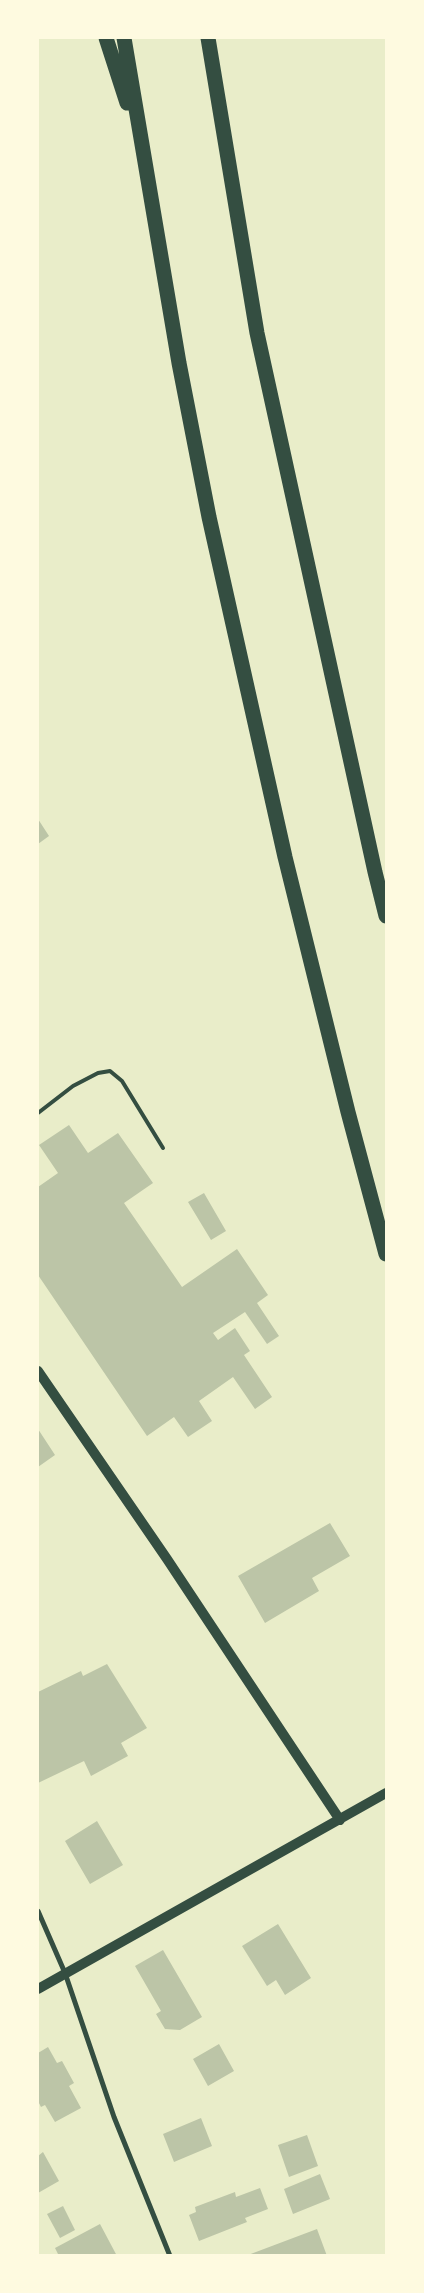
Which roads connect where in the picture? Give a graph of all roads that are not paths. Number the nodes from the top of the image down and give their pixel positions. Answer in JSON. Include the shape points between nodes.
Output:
{"nodes":[{"id":1,"x":106,"y":38,"type":"edge"},
{"id":2,"x":124,"y":38,"type":"edge"},
{"id":3,"x":208,"y":38,"type":"edge"},
{"id":4,"x":142,"y":151,"type":"junction"},
{"id":5,"x":386,"y":916,"type":"edge"},
{"id":6,"x":38,"y":1113,"type":"edge"},
{"id":7,"x":162,"y":1148,"type":"dead end"},
{"id":8,"x":386,"y":1254,"type":"edge"},
{"id":9,"x":38,"y":1370,"type":"edge"},
{"id":10,"x":386,"y":1793,"type":"edge"},
{"id":11,"x":340,"y":1820,"type":"junction"},
{"id":12,"x":38,"y":1911,"type":"edge"},
{"id":13,"x":65,"y":1973,"type":"junction"},
{"id":14,"x":38,"y":1990,"type":"edge"},
{"id":15,"x":170,"y":2256,"type":"edge"}],
"edges":[{"from":1,"to":4,"type":"highway"},
{"from":2,"to":4,"type":"highway"},
{"from":3,"to":5,"type":"highway","via":[[257,333]]},
{"from":4,"to":8,"type":"highway","via":[[192,434],[245,683],[326,1028]]},
{"from":6,"to":7,"type":"lane","via":[[73,1086],[98,1073],[110,1071],[122,1081]]},
{"from":9,"to":11,"type":"main road"},
{"from":10,"to":11,"type":"main road"},
{"from":11,"to":13,"type":"main road"},
{"from":12,"to":13,"type":"street"},
{"from":13,"to":14,"type":"main road"},
{"from":13,"to":15,"type":"street","via":[[114,2117]]}]}
